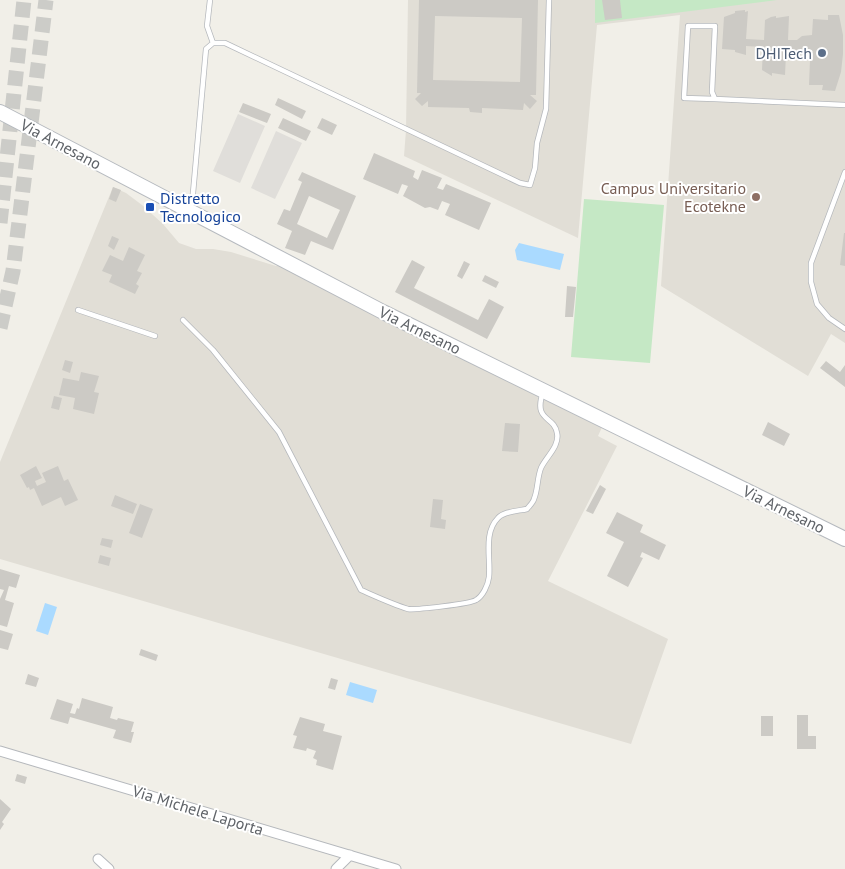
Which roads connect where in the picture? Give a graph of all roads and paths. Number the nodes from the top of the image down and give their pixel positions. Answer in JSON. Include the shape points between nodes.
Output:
{"nodes":[{"id":1,"x":210,"y":0,"type":"edge"},
{"id":2,"x":549,"y":0,"type":"edge"},
{"id":3,"x":212,"y":43,"type":"junction"},
{"id":4,"x":715,"y":99,"type":"junction"},
{"id":5,"x":845,"y":105,"type":"edge"},
{"id":6,"x":0,"y":112,"type":"edge"},
{"id":7,"x":845,"y":172,"type":"edge"},
{"id":8,"x":190,"y":211,"type":"junction"},
{"id":9,"x":78,"y":310,"type":"dead end"},
{"id":10,"x":183,"y":320,"type":"dead end"},
{"id":11,"x":845,"y":329,"type":"edge"},
{"id":12,"x":155,"y":336,"type":"dead end"},
{"id":13,"x":543,"y":391,"type":"junction"},
{"id":14,"x":845,"y":539,"type":"edge"},
{"id":15,"x":0,"y":752,"type":"edge"},
{"id":16,"x":350,"y":855,"type":"junction"},
{"id":17,"x":98,"y":859,"type":"dead end"},
{"id":18,"x":109,"y":869,"type":"edge"},
{"id":19,"x":336,"y":869,"type":"edge"},
{"id":20,"x":396,"y":869,"type":"edge"}],
"edges":[{"from":1,"to":3,"type":"lane","via":[[207,26]]},
{"from":2,"to":3,"type":"lane","via":[[546,109],[530,184],[511,179],[225,43]]},
{"from":3,"to":8,"type":"lane","via":[[206,49]]},
{"from":4,"to":4,"type":"lane","via":[[684,98],[688,26],[715,26],[712,92]]},
{"from":4,"to":5,"type":"lane"},
{"from":6,"to":8,"type":"main road","name":"Via Arnesano"},
{"from":7,"to":11,"type":"lane","via":[[811,263],[811,282],[817,304]]},
{"from":8,"to":13,"type":"main road","name":"Via Arnesano"},
{"from":9,"to":12,"type":"lane"},
{"from":10,"to":13,"type":"lane","via":[[213,350],[279,432],[362,590],[410,609],[461,604],[476,600],[485,590],[489,577],[490,534],[498,517],[527,509],[534,500],[541,469],[557,443],[557,432],[540,410]]},
{"from":13,"to":14,"type":"main road","name":"Via Arnesano"},
{"from":15,"to":16,"type":"street","name":"Via Michele Laporta"},
{"from":16,"to":19,"type":"street"},
{"from":16,"to":20,"type":"street","name":"Via Michele Laporta"},
{"from":17,"to":18,"type":"street"}]}
